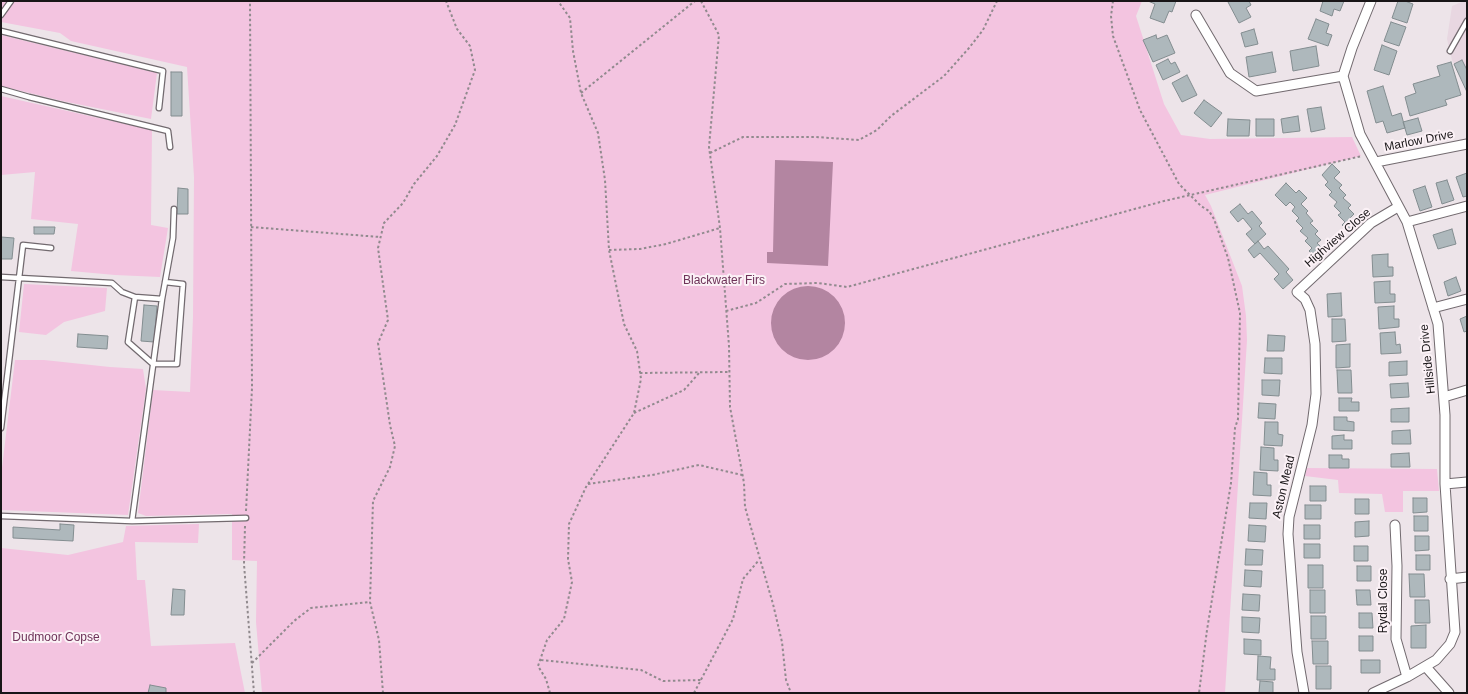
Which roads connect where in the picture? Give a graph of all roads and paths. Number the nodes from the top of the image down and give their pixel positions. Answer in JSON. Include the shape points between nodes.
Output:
{"nodes":[{"id":1,"x":11,"y":1,"type":"edge"},
{"id":2,"x":250,"y":1,"type":"edge"},
{"id":3,"x":446,"y":1,"type":"edge"},
{"id":4,"x":558,"y":1,"type":"edge"},
{"id":5,"x":694,"y":1,"type":"edge"},
{"id":6,"x":701,"y":1,"type":"edge"},
{"id":7,"x":997,"y":1,"type":"edge"},
{"id":8,"x":1113,"y":1,"type":"edge"},
{"id":9,"x":1371,"y":1,"type":"edge"},
{"id":10,"x":1,"y":15,"type":"edge"},
{"id":11,"x":1196,"y":15,"type":"dead end"},
{"id":12,"x":1467,"y":21,"type":"edge"},
{"id":13,"x":1,"y":31,"type":"edge"},
{"id":14,"x":1450,"y":51,"type":"dead end"},
{"id":15,"x":1343,"y":76,"type":"junction"},
{"id":16,"x":1,"y":89,"type":"edge"},
{"id":17,"x":581,"y":93,"type":"junction"},
{"id":18,"x":159,"y":108,"type":"dead end"},
{"id":19,"x":1467,"y":144,"type":"edge"},
{"id":20,"x":170,"y":147,"type":"dead end"},
{"id":21,"x":710,"y":153,"type":"junction"},
{"id":22,"x":1374,"y":158,"type":"junction"},
{"id":23,"x":1190,"y":195,"type":"junction"},
{"id":24,"x":1467,"y":206,"type":"edge"},
{"id":25,"x":1398,"y":207,"type":"junction"},
{"id":26,"x":174,"y":210,"type":"dead end"},
{"id":27,"x":1407,"y":222,"type":"junction"},
{"id":28,"x":251,"y":227,"type":"junction"},
{"id":29,"x":720,"y":228,"type":"junction"},
{"id":30,"x":380,"y":237,"type":"junction"},
{"id":31,"x":51,"y":248,"type":"dead end"},
{"id":32,"x":609,"y":250,"type":"junction"},
{"id":33,"x":1,"y":277,"type":"edge"},
{"id":34,"x":19,"y":278,"type":"junction"},
{"id":35,"x":164,"y":282,"type":"junction"},
{"id":36,"x":1297,"y":292,"type":"joint"},
{"id":37,"x":135,"y":297,"type":"junction"},
{"id":38,"x":162,"y":299,"type":"junction"},
{"id":39,"x":1467,"y":299,"type":"edge"},
{"id":40,"x":1433,"y":308,"type":"junction"},
{"id":41,"x":726,"y":311,"type":"junction"},
{"id":42,"x":153,"y":364,"type":"junction"},
{"id":43,"x":700,"y":372,"type":"junction"},
{"id":44,"x":729,"y":372,"type":"junction"},
{"id":45,"x":640,"y":373,"type":"junction"},
{"id":46,"x":1467,"y":390,"type":"edge"},
{"id":47,"x":1444,"y":397,"type":"junction"},
{"id":48,"x":634,"y":413,"type":"junction"},
{"id":49,"x":1,"y":428,"type":"edge"},
{"id":50,"x":742,"y":475,"type":"junction"},
{"id":51,"x":1467,"y":482,"type":"edge"},
{"id":52,"x":588,"y":484,"type":"junction"},
{"id":53,"x":1445,"y":484,"type":"junction"},
{"id":54,"x":1,"y":516,"type":"edge"},
{"id":55,"x":246,"y":518,"type":"junction"},
{"id":56,"x":132,"y":521,"type":"junction"},
{"id":57,"x":1395,"y":524,"type":"dead end"},
{"id":58,"x":759,"y":560,"type":"junction"},
{"id":59,"x":1467,"y":577,"type":"edge"},
{"id":60,"x":1450,"y":579,"type":"junction"},
{"id":61,"x":370,"y":602,"type":"junction"},
{"id":62,"x":540,"y":660,"type":"junction"},
{"id":63,"x":252,"y":663,"type":"junction"},
{"id":64,"x":1426,"y":666,"type":"junction"},
{"id":65,"x":1407,"y":677,"type":"junction"},
{"id":66,"x":701,"y":680,"type":"junction"},
{"id":67,"x":254,"y":693,"type":"edge"},
{"id":68,"x":383,"y":693,"type":"edge"},
{"id":69,"x":550,"y":693,"type":"edge"},
{"id":70,"x":694,"y":693,"type":"edge"},
{"id":71,"x":790,"y":693,"type":"edge"},
{"id":72,"x":1200,"y":693,"type":"edge"},
{"id":73,"x":1304,"y":693,"type":"edge"},
{"id":74,"x":1373,"y":693,"type":"edge"},
{"id":75,"x":1449,"y":693,"type":"edge"}],
"edges":[{"from":1,"to":10,"type":"lane"},
{"from":2,"to":28,"type":"path"},
{"from":3,"to":30,"type":"path","via":[[457,29],[470,46],[475,70],[455,125],[437,156],[384,223]]},
{"from":4,"to":17,"type":"path","via":[[570,18],[572,50]]},
{"from":5,"to":17,"type":"path"},
{"from":6,"to":21,"type":"path","via":[[719,35]]},
{"from":7,"to":21,"type":"path","via":[[983,30],[944,76],[877,130],[859,140],[743,137]]},
{"from":8,"to":23,"type":"path","via":[[1113,36],[1140,110],[1180,184]]},
{"from":9,"to":15,"type":"street"},
{"from":11,"to":15,"type":"street","via":[[1230,73],[1256,91]]},
{"from":12,"to":14,"type":"lane"},
{"from":13,"to":18,"type":"lane","via":[[163,71]]},
{"from":15,"to":22,"type":"street","name":"Hillside Drive","via":[[1360,134]]},
{"from":16,"to":20,"type":"lane","via":[[168,131]]},
{"from":17,"to":32,"type":"path","via":[[598,133],[605,180]]},
{"from":19,"to":22,"type":"street","name":"Marlow Drive"},
{"from":21,"to":29,"type":"path"},
{"from":22,"to":23,"type":"path"},
{"from":22,"to":25,"type":"street","name":"Hillside Drive"},
{"from":23,"to":41,"type":"path","via":[[847,287],[818,283],[785,284],[756,303]]},
{"from":23,"to":72,"type":"path","via":[[1209,211],[1220,231],[1240,313],[1238,419]]},
{"from":24,"to":27,"type":"street"},
{"from":25,"to":27,"type":"street","name":"Hillside Drive"},
{"from":25,"to":36,"type":"street","name":"Highview Close","via":[[1371,223]]},
{"from":26,"to":35,"type":"lane","via":[[173,238]]},
{"from":27,"to":40,"type":"street","name":"Hillside Drive"},
{"from":28,"to":30,"type":"path"},
{"from":28,"to":55,"type":"path","via":[[252,388]]},
{"from":29,"to":32,"type":"path","via":[[666,244]]},
{"from":29,"to":41,"type":"path"},
{"from":30,"to":61,"type":"path","via":[[378,248],[388,320],[378,343],[395,446],[390,467],[373,501]]},
{"from":31,"to":34,"type":"lane","via":[[23,245]]},
{"from":32,"to":45,"type":"path","via":[[624,324],[638,351]]},
{"from":33,"to":34,"type":"lane"},
{"from":34,"to":37,"type":"lane","via":[[112,283]]},
{"from":34,"to":49,"type":"lane"},
{"from":35,"to":38,"type":"lane"},
{"from":35,"to":42,"type":"lane","via":[[183,284],[177,364]]},
{"from":36,"to":73,"type":"street","name":"Aston Mead","via":[[1310,310],[1315,344],[1316,394],[1312,425],[1288,517],[1297,652]]},
{"from":37,"to":38,"type":"lane"},
{"from":37,"to":42,"type":"lane","via":[[128,342]]},
{"from":38,"to":42,"type":"lane"},
{"from":39,"to":40,"type":"street"},
{"from":40,"to":47,"type":"street","name":"Hillside Drive","via":[[1438,324]]},
{"from":41,"to":44,"type":"path"},
{"from":42,"to":56,"type":"lane"},
{"from":43,"to":44,"type":"path"},
{"from":43,"to":45,"type":"path"},
{"from":43,"to":48,"type":"path","via":[[684,390]]},
{"from":44,"to":50,"type":"path","via":[[730,407]]},
{"from":45,"to":48,"type":"path"},
{"from":46,"to":47,"type":"street"},
{"from":47,"to":53,"type":"street","name":"Hillside Drive"},
{"from":48,"to":52,"type":"path"},
{"from":50,"to":52,"type":"path","via":[[699,465]]},
{"from":50,"to":58,"type":"path","via":[[745,507]]},
{"from":51,"to":53,"type":"street"},
{"from":52,"to":62,"type":"path","via":[[569,524],[568,559],[572,582],[564,619],[547,640]]},
{"from":53,"to":60,"type":"street","name":"Hillside Drive"},
{"from":54,"to":56,"type":"lane"},
{"from":55,"to":56,"type":"lane"},
{"from":55,"to":63,"type":"path","via":[[244,564]]},
{"from":57,"to":65,"type":"street","name":"Rydal Close","via":[[1396,638]]},
{"from":58,"to":66,"type":"path","via":[[743,579],[733,619]]},
{"from":58,"to":71,"type":"path","via":[[782,642]]},
{"from":59,"to":60,"type":"street"},
{"from":60,"to":64,"type":"street","name":"Hillside Drive","via":[[1454,638],[1441,655]]},
{"from":61,"to":63,"type":"path","via":[[310,608]]},
{"from":61,"to":68,"type":"path","via":[[379,640]]},
{"from":62,"to":66,"type":"path","via":[[641,670],[663,681]]},
{"from":62,"to":69,"type":"path","via":[[538,666]]},
{"from":63,"to":67,"type":"path"},
{"from":64,"to":65,"type":"street","name":"Hillside Drive"},
{"from":64,"to":75,"type":"street"},
{"from":65,"to":74,"type":"street","name":"Hillside Drive"},
{"from":66,"to":70,"type":"path"}]}
